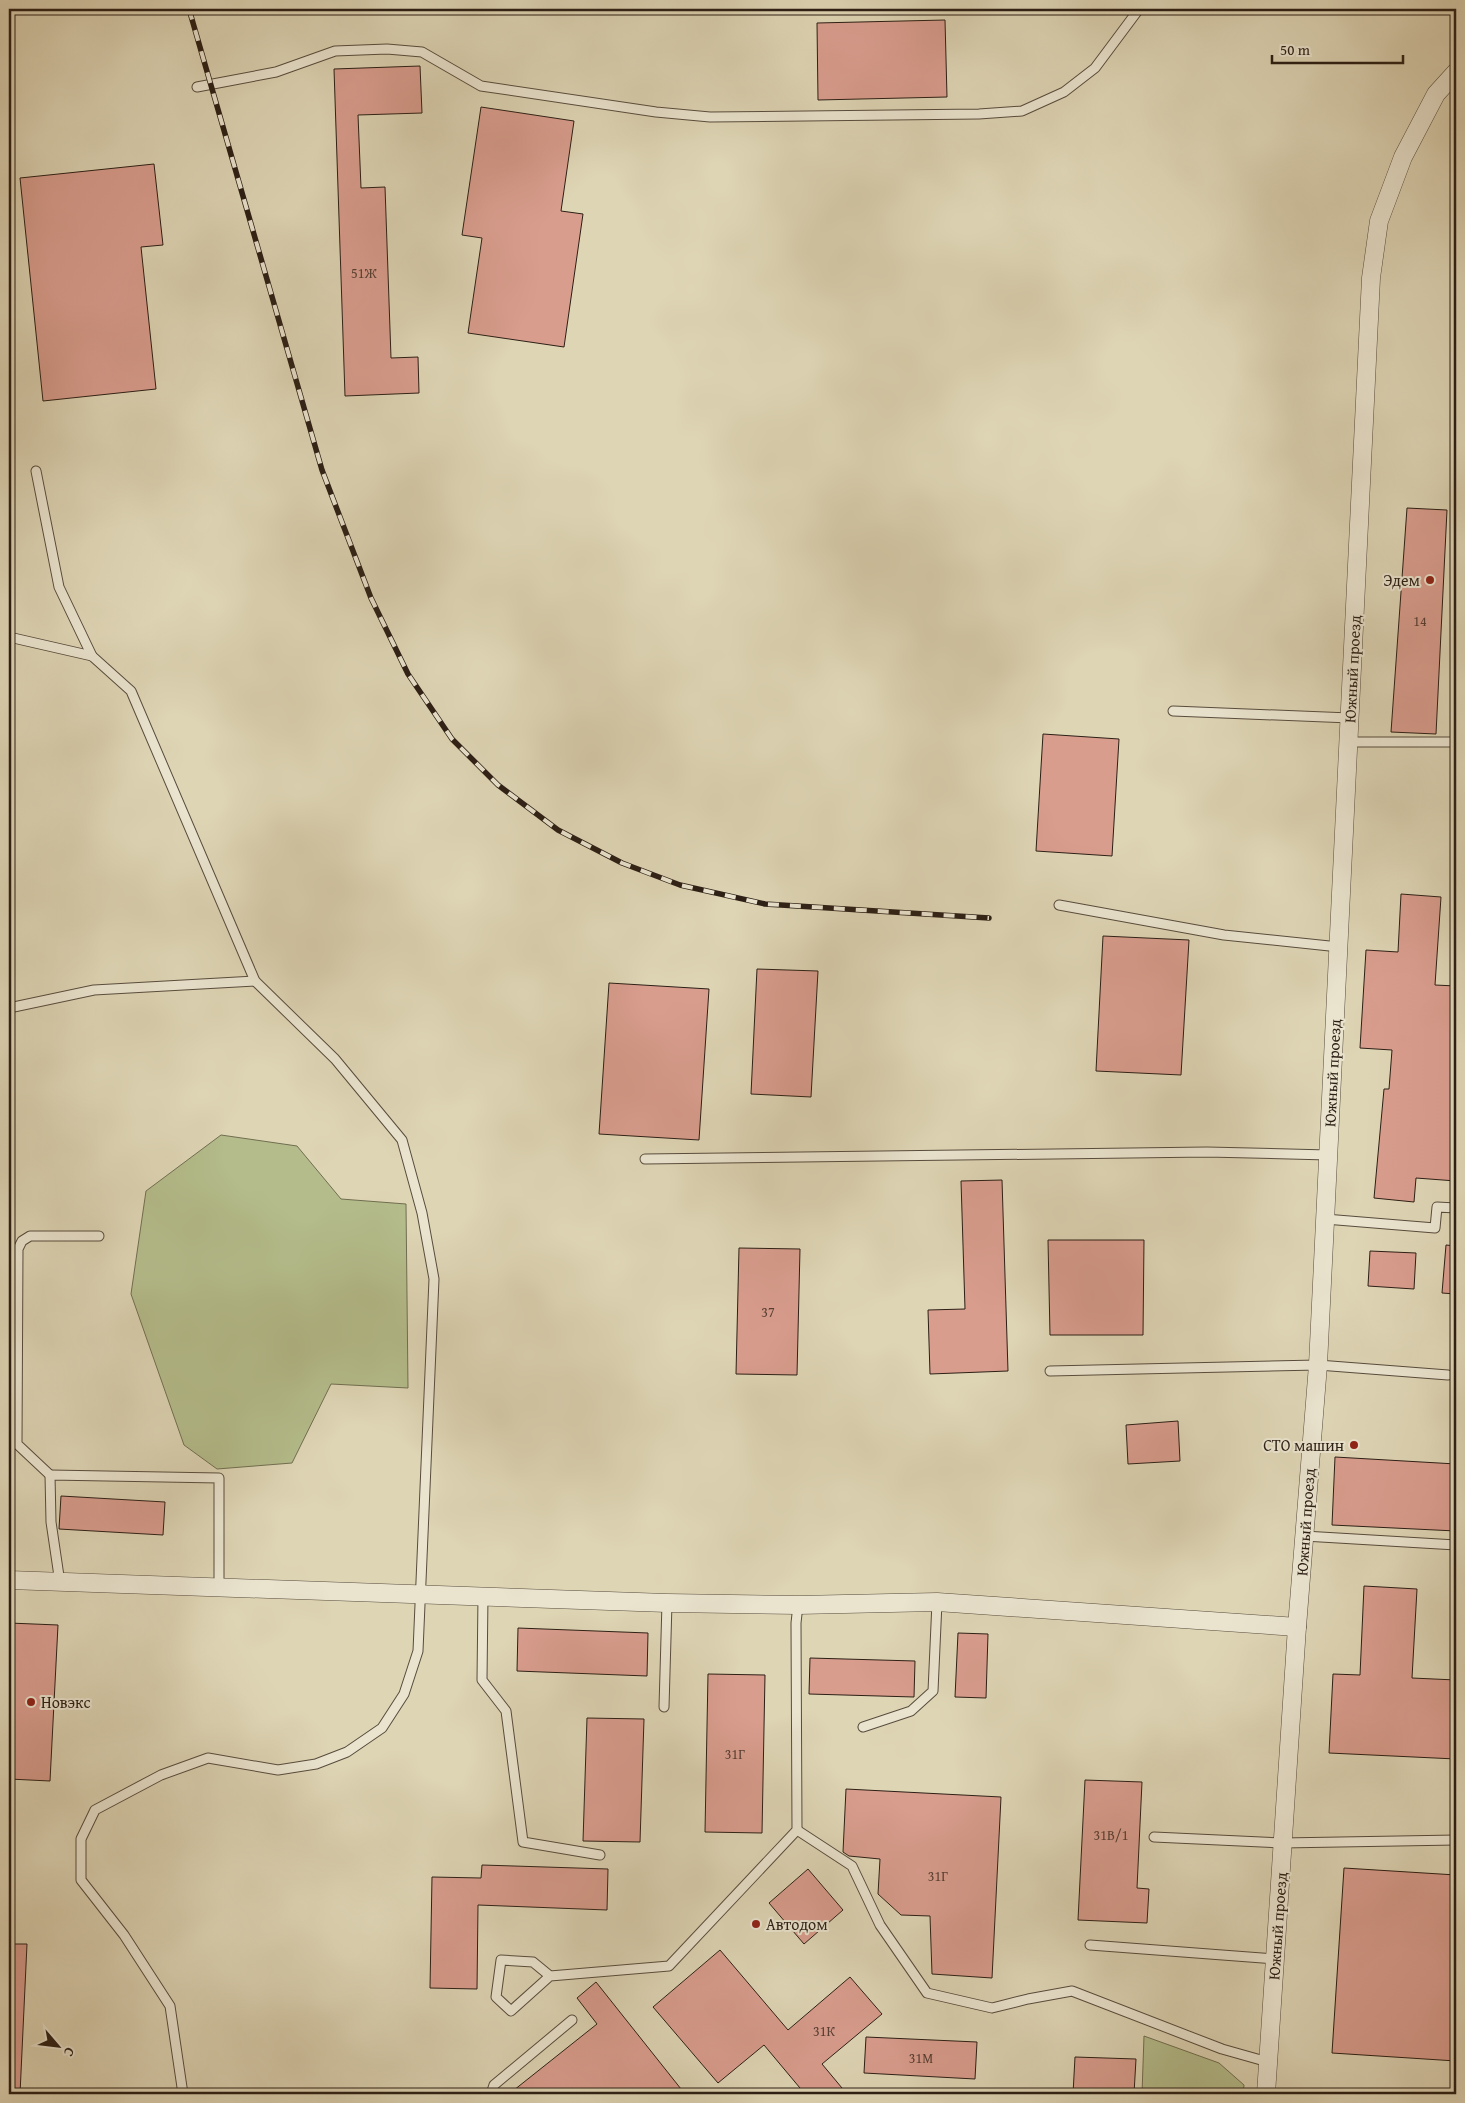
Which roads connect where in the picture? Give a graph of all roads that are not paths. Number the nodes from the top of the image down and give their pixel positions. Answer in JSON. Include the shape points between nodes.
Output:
{"nodes":[{"id":1,"x":1139,"y":9,"type":"edge"},
{"id":2,"x":1456,"y":72,"type":"edge"},
{"id":3,"x":197,"y":87,"type":"dead end"},
{"id":4,"x":36,"y":471,"type":"dead end"},
{"id":5,"x":9,"y":637,"type":"edge"},
{"id":6,"x":92,"y":656,"type":"junction"},
{"id":7,"x":1173,"y":711,"type":"dead end"},
{"id":8,"x":1350,"y":718,"type":"junction"},
{"id":9,"x":1349,"y":742,"type":"junction"},
{"id":10,"x":1456,"y":742,"type":"edge"},
{"id":11,"x":1059,"y":905,"type":"dead end"},
{"id":12,"x":1339,"y":947,"type":"junction"},
{"id":13,"x":255,"y":981,"type":"junction"},
{"id":14,"x":9,"y":1008,"type":"edge"},
{"id":15,"x":1328,"y":1155,"type":"junction"},
{"id":16,"x":645,"y":1159,"type":"dead end"},
{"id":17,"x":1456,"y":1208,"type":"edge"},
{"id":18,"x":1325,"y":1219,"type":"junction"},
{"id":19,"x":99,"y":1236,"type":"dead end"},
{"id":20,"x":1318,"y":1365,"type":"junction"},
{"id":21,"x":1050,"y":1371,"type":"dead end"},
{"id":22,"x":1448,"y":1375,"type":"dead end"},
{"id":23,"x":50,"y":1475,"type":"junction"},
{"id":24,"x":1304,"y":1536,"type":"junction"},
{"id":25,"x":1456,"y":1545,"type":"edge"},
{"id":26,"x":9,"y":1580,"type":"edge"},
{"id":27,"x":60,"y":1583,"type":"junction"},
{"id":28,"x":219,"y":1588,"type":"junction"},
{"id":29,"x":420,"y":1596,"type":"junction"},
{"id":30,"x":483,"y":1596,"type":"junction"},
{"id":31,"x":937,"y":1602,"type":"junction"},
{"id":32,"x":667,"y":1603,"type":"junction"},
{"id":33,"x":798,"y":1605,"type":"junction"},
{"id":34,"x":1297,"y":1627,"type":"junction"},
{"id":35,"x":664,"y":1707,"type":"dead end"},
{"id":36,"x":864,"y":1727,"type":"dead end"},
{"id":37,"x":797,"y":1830,"type":"junction"},
{"id":38,"x":1154,"y":1837,"type":"dead end"},
{"id":39,"x":1456,"y":1840,"type":"edge"},
{"id":40,"x":1282,"y":1842,"type":"junction"},
{"id":41,"x":600,"y":1855,"type":"dead end"},
{"id":42,"x":1090,"y":1946,"type":"dead end"},
{"id":43,"x":1275,"y":1959,"type":"junction"},
{"id":44,"x":550,"y":1976,"type":"junction"},
{"id":45,"x":572,"y":2020,"type":"dead end"},
{"id":46,"x":1268,"y":2062,"type":"junction"},
{"id":47,"x":183,"y":2094,"type":"edge"},
{"id":48,"x":491,"y":2094,"type":"edge"},
{"id":49,"x":1266,"y":2094,"type":"edge"}],
"edges":[{"from":1,"to":3,"type":"lane","via":[[1095,68],[1064,92],[1014,112],[720,117],[656,112],[481,86],[422,52],[387,50],[336,51],[276,72]]},
{"from":2,"to":8,"type":"street","name":"Южный проезд","via":[[1436,94],[1402,157],[1379,221],[1372,278]]},
{"from":4,"to":6,"type":"lane","via":[[59,586]]},
{"from":5,"to":6,"type":"lane"},
{"from":6,"to":13,"type":"lane","via":[[131,691]]},
{"from":7,"to":8,"type":"lane"},
{"from":8,"to":9,"type":"street","name":"Южный проезд"},
{"from":9,"to":10,"type":"lane"},
{"from":9,"to":12,"type":"street","name":"Южный проезд"},
{"from":11,"to":12,"type":"lane","via":[[1224,935]]},
{"from":12,"to":15,"type":"street","name":"Южный проезд"},
{"from":13,"to":14,"type":"lane","via":[[94,990]]},
{"from":13,"to":29,"type":"lane","via":[[335,1059],[402,1140],[422,1213],[434,1279]]},
{"from":15,"to":16,"type":"lane","via":[[1197,1152]]},
{"from":15,"to":18,"type":"street","name":"Южный проезд"},
{"from":17,"to":18,"type":"lane","via":[[1437,1207],[1435,1228]]},
{"from":18,"to":20,"type":"street","name":"Южный проезд"},
{"from":19,"to":23,"type":"lane","via":[[30,1236],[18,1248],[18,1444]]},
{"from":20,"to":21,"type":"lane"},
{"from":20,"to":22,"type":"lane"},
{"from":20,"to":24,"type":"street","name":"Южный проезд"},
{"from":23,"to":27,"type":"lane","via":[[51,1522]]},
{"from":23,"to":28,"type":"lane","via":[[219,1478]]},
{"from":24,"to":25,"type":"lane"},
{"from":24,"to":34,"type":"street","name":"Южный проезд"},
{"from":26,"to":27,"type":"street"},
{"from":27,"to":28,"type":"street"},
{"from":28,"to":29,"type":"street"},
{"from":29,"to":30,"type":"street"},
{"from":29,"to":47,"type":"lane","via":[[418,1651],[404,1694],[382,1728],[348,1752],[316,1764],[278,1770],[208,1758],[161,1775],[94,1810],[82,1839],[81,1880],[124,1935],[170,2006]]},
{"from":30,"to":32,"type":"street"},
{"from":30,"to":41,"type":"lane","via":[[482,1680],[506,1711],[523,1842]]},
{"from":31,"to":33,"type":"street"},
{"from":31,"to":34,"type":"street"},
{"from":31,"to":36,"type":"lane","via":[[934,1691],[910,1711]]},
{"from":32,"to":33,"type":"street"},
{"from":32,"to":35,"type":"lane"},
{"from":33,"to":37,"type":"lane"},
{"from":34,"to":40,"type":"street","name":"Южный проезд"},
{"from":37,"to":44,"type":"lane","via":[[668,1966]]},
{"from":37,"to":46,"type":"lane","via":[[852,1866],[880,1925],[927,1993],[992,2008],[1072,1992],[1222,2049]]},
{"from":38,"to":40,"type":"lane"},
{"from":39,"to":40,"type":"lane"},
{"from":40,"to":43,"type":"street","name":"Южный проезд"},
{"from":42,"to":43,"type":"lane"},
{"from":43,"to":46,"type":"street","name":"Южный проезд"},
{"from":44,"to":44,"type":"lane","via":[[511,2011],[496,1998],[501,1960],[533,1962]]},
{"from":45,"to":48,"type":"lane","via":[[494,2085]]},
{"from":46,"to":49,"type":"street","name":"Южный проезд"}]}
